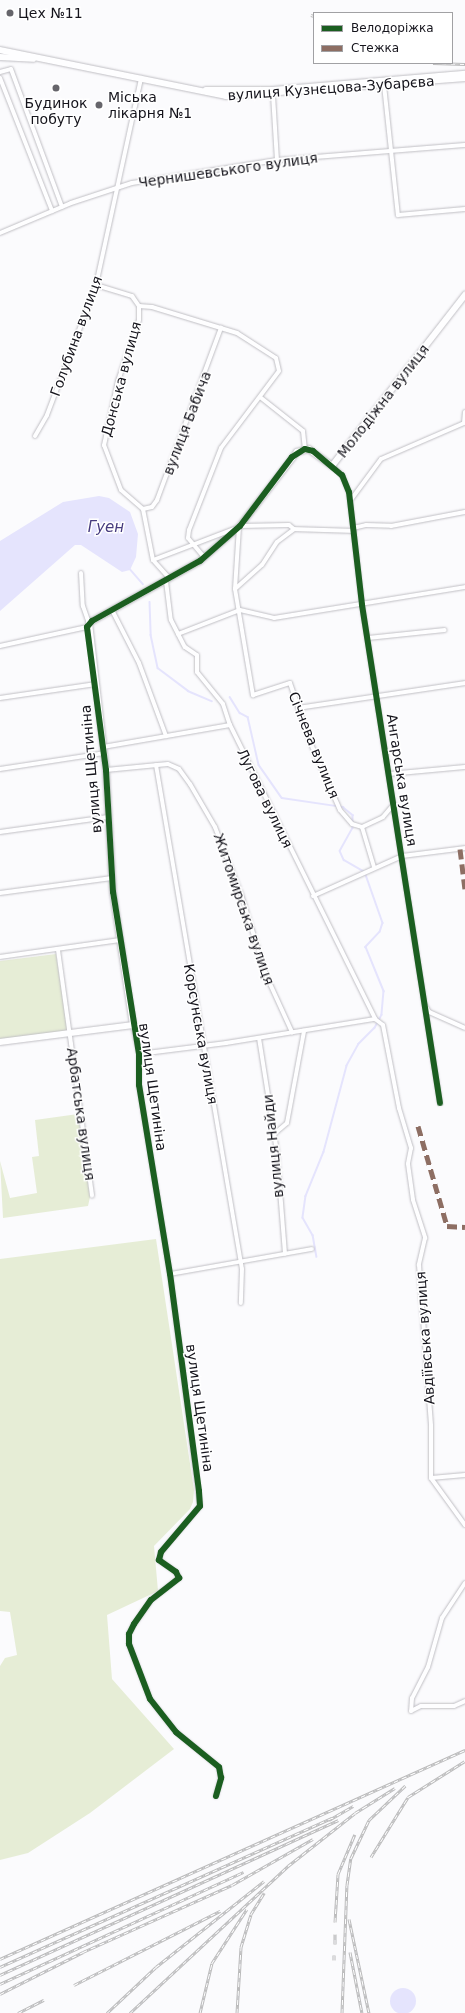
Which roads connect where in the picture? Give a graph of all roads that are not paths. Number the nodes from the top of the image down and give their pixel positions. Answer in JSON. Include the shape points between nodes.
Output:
{"nodes":[{"id":1,"x":0,"y":50,"type":"edge"},
{"id":2,"x":0,"y":57,"type":"edge"},
{"id":3,"x":59,"y":62,"type":"junction"},
{"id":4,"x":0,"y":72,"type":"edge"},
{"id":5,"x":465,"y":74,"type":"edge"},
{"id":6,"x":0,"y":78,"type":"edge"},
{"id":7,"x":141,"y":78,"type":"junction"},
{"id":8,"x":465,"y":78,"type":"edge"},
{"id":9,"x":384,"y":85,"type":"junction"},
{"id":10,"x":198,"y":90,"type":"junction"},
{"id":11,"x":273,"y":95,"type":"junction"},
{"id":12,"x":465,"y":145,"type":"edge"},
{"id":13,"x":391,"y":151,"type":"junction"},
{"id":14,"x":277,"y":160,"type":"junction"},
{"id":15,"x":119,"y":186,"type":"junction"},
{"id":16,"x":62,"y":207,"type":"junction"},
{"id":17,"x":465,"y":209,"type":"edge"},
{"id":18,"x":52,"y":211,"type":"junction"},
{"id":19,"x":0,"y":233,"type":"edge"},
{"id":20,"x":96,"y":285,"type":"junction"},
{"id":21,"x":465,"y":295,"type":"edge"},
{"id":22,"x":139,"y":306,"type":"junction"},
{"id":23,"x":221,"y":328,"type":"junction"},
{"id":24,"x":260,"y":398,"type":"junction"},
{"id":25,"x":465,"y":412,"type":"edge"},
{"id":26,"x":35,"y":436,"type":"dead end"},
{"id":27,"x":305,"y":448,"type":"junction"},
{"id":28,"x":332,"y":466,"type":"junction"},
{"id":29,"x":350,"y":501,"type":"junction"},
{"id":30,"x":143,"y":509,"type":"junction"},
{"id":31,"x":465,"y":512,"type":"edge"},
{"id":32,"x":239,"y":526,"type":"junction"},
{"id":33,"x":294,"y":529,"type":"junction"},
{"id":34,"x":354,"y":530,"type":"junction"},
{"id":35,"x":192,"y":544,"type":"junction"},
{"id":36,"x":204,"y":557,"type":"junction"},
{"id":37,"x":153,"y":560,"type":"junction"},
{"id":38,"x":81,"y":573,"type":"dead end"},
{"id":39,"x":168,"y":580,"type":"junction"},
{"id":40,"x":465,"y":587,"type":"edge"},
{"id":41,"x":235,"y":589,"type":"junction"},
{"id":42,"x":362,"y":605,"type":"junction"},
{"id":43,"x":112,"y":610,"type":"junction"},
{"id":44,"x":240,"y":610,"type":"junction"},
{"id":45,"x":88,"y":625,"type":"junction"},
{"id":46,"x":445,"y":630,"type":"dead end"},
{"id":47,"x":178,"y":634,"type":"junction"},
{"id":48,"x":368,"y":638,"type":"junction"},
{"id":49,"x":0,"y":646,"type":"edge"},
{"id":50,"x":465,"y":683,"type":"edge"},
{"id":51,"x":96,"y":684,"type":"junction"},
{"id":52,"x":376,"y":697,"type":"junction"},
{"id":53,"x":0,"y":698,"type":"edge"},
{"id":54,"x":298,"y":708,"type":"junction"},
{"id":55,"x":230,"y":725,"type":"junction"},
{"id":56,"x":166,"y":736,"type":"junction"},
{"id":57,"x":104,"y":750,"type":"junction"},
{"id":58,"x":156,"y":765,"type":"junction"},
{"id":59,"x":465,"y":767,"type":"edge"},
{"id":60,"x":0,"y":769,"type":"edge"},
{"id":61,"x":106,"y":770,"type":"junction"},
{"id":62,"x":389,"y":774,"type":"junction"},
{"id":63,"x":394,"y":804,"type":"junction"},
{"id":64,"x":108,"y":817,"type":"junction"},
{"id":65,"x":360,"y":827,"type":"junction"},
{"id":66,"x":0,"y":832,"type":"edge"},
{"id":67,"x":465,"y":848,"type":"edge"},
{"id":68,"x":402,"y":856,"type":"junction"},
{"id":69,"x":374,"y":867,"type":"junction"},
{"id":70,"x":112,"y":878,"type":"junction"},
{"id":71,"x":0,"y":892,"type":"edge"},
{"id":72,"x":313,"y":896,"type":"junction"},
{"id":73,"x":120,"y":940,"type":"junction"},
{"id":74,"x":58,"y":950,"type":"junction"},
{"id":75,"x":0,"y":957,"type":"edge"},
{"id":76,"x":423,"y":1001,"type":"junction"},
{"id":77,"x":375,"y":1019,"type":"junction"},
{"id":78,"x":133,"y":1025,"type":"junction"},
{"id":79,"x":465,"y":1028,"type":"edge"},
{"id":80,"x":304,"y":1031,"type":"junction"},
{"id":81,"x":70,"y":1032,"type":"junction"},
{"id":82,"x":292,"y":1032,"type":"junction"},
{"id":83,"x":259,"y":1038,"type":"junction"},
{"id":84,"x":0,"y":1042,"type":"edge"},
{"id":85,"x":205,"y":1046,"type":"junction"},
{"id":86,"x":139,"y":1054,"type":"junction"},
{"id":87,"x":440,"y":1103,"type":"dead end"},
{"id":88,"x":274,"y":1134,"type":"junction"},
{"id":89,"x":92,"y":1196,"type":"dead end"},
{"id":90,"x":312,"y":1249,"type":"dead end"},
{"id":91,"x":285,"y":1254,"type":"junction"},
{"id":92,"x":239,"y":1263,"type":"junction"},
{"id":93,"x":170,"y":1274,"type":"junction"},
{"id":94,"x":241,"y":1303,"type":"dead end"},
{"id":95,"x":465,"y":1475,"type":"edge"},
{"id":96,"x":430,"y":1478,"type":"junction"},
{"id":97,"x":465,"y":1525,"type":"edge"},
{"id":98,"x":465,"y":1583,"type":"edge"},
{"id":99,"x":465,"y":1701,"type":"edge"},
{"id":100,"x":216,"y":1796,"type":"dead end"}],
"edges":[{"from":1,"to":3,"type":"street","name":"вулиця Кузнєцова-Зубарєва"},
{"from":2,"to":3,"type":"street","name":"вулиця Кузнєцова-Зубарєва"},
{"from":3,"to":7,"type":"street","name":"вулиця Кузнєцова-Зубарєва"},
{"from":4,"to":16,"type":"street","via":[[10,69]]},
{"from":5,"to":10,"type":"street","name":"вулиця Кузнєцова-Зубарєва","via":[[267,90]]},
{"from":6,"to":18,"type":"street"},
{"from":7,"to":10,"type":"street","name":"вулиця Кузнєцова-Зубарєва"},
{"from":7,"to":15,"type":"street","name":"Голубина вулиця"},
{"from":8,"to":9,"type":"street","name":"вулиця Кузнєцова-Зубарєва"},
{"from":9,"to":11,"type":"street","name":"вулиця Кузнєцова-Зубарєва"},
{"from":9,"to":13,"type":"street"},
{"from":10,"to":11,"type":"street","name":"вулиця Кузнєцова-Зубарєва","via":[[226,96]]},
{"from":11,"to":14,"type":"street"},
{"from":12,"to":13,"type":"street","name":"Чернишевського вулиця"},
{"from":13,"to":14,"type":"street","name":"Чернишевського вулиця"},
{"from":13,"to":17,"type":"street","via":[[398,215]]},
{"from":14,"to":15,"type":"street","name":"Чернишевського вулиця"},
{"from":15,"to":16,"type":"street","name":"Чернишевського вулиця"},
{"from":15,"to":20,"type":"street","name":"Голубина вулиця"},
{"from":16,"to":18,"type":"street","name":"Чернишевського вулиця"},
{"from":18,"to":19,"type":"street","name":"Чернишевського вулиця"},
{"from":20,"to":22,"type":"street","via":[[132,296]]},
{"from":20,"to":26,"type":"street","name":"Голубина вулиця","via":[[47,415]]},
{"from":21,"to":28,"type":"street","name":"Молодіжна вулиця"},
{"from":22,"to":23,"type":"street","via":[[152,307]]},
{"from":22,"to":30,"type":"street","name":"Донська вулиця","via":[[138,320],[118,381],[104,445],[121,490]]},
{"from":23,"to":24,"type":"street","via":[[237,333],[276,358],[279,371]]},
{"from":23,"to":30,"type":"street","name":"вулиця Бабича","via":[[157,500],[152,507]]},
{"from":24,"to":27,"type":"street","via":[[304,431]]},
{"from":24,"to":35,"type":"street","via":[[216,460],[189,530],[188,538]]},
{"from":25,"to":29,"type":"street","via":[[464,422],[381,459]]},
{"from":27,"to":28,"type":"street","name":"Молодіжна вулиця"},
{"from":27,"to":32,"type":"street","via":[[292,457]]},
{"from":28,"to":29,"type":"street","name":"Ангарська вулиця","via":[[347,484]]},
{"from":29,"to":34,"type":"street","name":"Ангарська вулиця"},
{"from":30,"to":37,"type":"street"},
{"from":31,"to":34,"type":"street","via":[[391,526],[366,525]]},
{"from":32,"to":33,"type":"street","via":[[289,525]]},
{"from":32,"to":35,"type":"street"},
{"from":32,"to":36,"type":"street"},
{"from":32,"to":41,"type":"street"},
{"from":33,"to":34,"type":"street"},
{"from":33,"to":41,"type":"street","via":[[277,542],[262,565]]},
{"from":34,"to":42,"type":"street","name":"Ангарська вулиця"},
{"from":35,"to":36,"type":"street"},
{"from":35,"to":37,"type":"street"},
{"from":36,"to":39,"type":"street"},
{"from":37,"to":39,"type":"street"},
{"from":38,"to":45,"type":"street"},
{"from":39,"to":43,"type":"street"},
{"from":39,"to":47,"type":"street","name":"Лугова вулиця","via":[[167,607]]},
{"from":40,"to":42,"type":"street"},
{"from":41,"to":44,"type":"street"},
{"from":42,"to":44,"type":"street","via":[[274,618]]},
{"from":42,"to":48,"type":"street","name":"Ангарська вулиця"},
{"from":43,"to":45,"type":"street"},
{"from":43,"to":56,"type":"street","via":[[142,670]]},
{"from":44,"to":47,"type":"street"},
{"from":44,"to":54,"type":"street","name":"Січнева вулиця","via":[[253,695],[290,683]]},
{"from":45,"to":49,"type":"street"},
{"from":45,"to":51,"type":"street","name":"вулиця Щетиніна"},
{"from":46,"to":48,"type":"street"},
{"from":47,"to":55,"type":"street","name":"Лугова вулиця","via":[[185,647],[197,656],[197,672],[223,704]]},
{"from":48,"to":52,"type":"street","name":"Ангарська вулиця"},
{"from":50,"to":52,"type":"street"},
{"from":51,"to":53,"type":"street"},
{"from":51,"to":57,"type":"street","name":"вулиця Щетиніна"},
{"from":52,"to":54,"type":"street"},
{"from":52,"to":62,"type":"street","name":"Ангарська вулиця"},
{"from":54,"to":65,"type":"street","name":"Січнева вулиця","via":[[340,810],[352,824]]},
{"from":55,"to":56,"type":"street"},
{"from":55,"to":72,"type":"street","name":"Лугова вулиця"},
{"from":56,"to":57,"type":"street"},
{"from":57,"to":60,"type":"street"},
{"from":57,"to":61,"type":"street","name":"вулиця Щетиніна"},
{"from":58,"to":61,"type":"street","name":"Житомирська вулиця"},
{"from":58,"to":82,"type":"street","name":"Житомирська вулиця","via":[[168,764],[178,769],[210,817],[241,894],[266,975]]},
{"from":58,"to":85,"type":"street","name":"Корсунська вулиця"},
{"from":59,"to":62,"type":"street"},
{"from":61,"to":64,"type":"street","name":"вулиця Щетиніна"},
{"from":62,"to":63,"type":"street","name":"Ангарська вулиця"},
{"from":63,"to":65,"type":"street","via":[[383,817]]},
{"from":63,"to":68,"type":"street","name":"Ангарська вулиця"},
{"from":64,"to":66,"type":"street"},
{"from":64,"to":70,"type":"street","name":"вулиця Щетиніна"},
{"from":65,"to":69,"type":"street"},
{"from":67,"to":68,"type":"street"},
{"from":68,"to":69,"type":"street"},
{"from":68,"to":76,"type":"street","name":"Ангарська вулиця"},
{"from":69,"to":72,"type":"street"},
{"from":70,"to":71,"type":"street"},
{"from":70,"to":73,"type":"street","name":"вулиця Щетиніна"},
{"from":72,"to":77,"type":"street","name":"Лугова вулиця"},
{"from":73,"to":74,"type":"street"},
{"from":73,"to":78,"type":"street","name":"вулиця Щетиніна"},
{"from":74,"to":75,"type":"street"},
{"from":74,"to":81,"type":"street","name":"Арбатська вулиця"},
{"from":76,"to":79,"type":"street","via":[[429,1012]]},
{"from":76,"to":87,"type":"street","name":"Ангарська вулиця"},
{"from":77,"to":80,"type":"street"},
{"from":77,"to":96,"type":"street","name":"Авдіївська вулиця","via":[[383,1025],[399,1108],[411,1148],[408,1164],[413,1200],[425,1238],[419,1265],[431,1426]]},
{"from":78,"to":81,"type":"street"},
{"from":78,"to":86,"type":"street","name":"вулиця Щетиніна"},
{"from":80,"to":82,"type":"street"},
{"from":80,"to":88,"type":"street","via":[[288,1119],[284,1129]]},
{"from":81,"to":84,"type":"street"},
{"from":81,"to":89,"type":"street","name":"Арбатська вулиця"},
{"from":82,"to":83,"type":"street"},
{"from":83,"to":85,"type":"street"},
{"from":83,"to":88,"type":"street","name":"вулиця Найди"},
{"from":85,"to":86,"type":"street"},
{"from":85,"to":92,"type":"street","name":"Корсунська вулиця"},
{"from":86,"to":93,"type":"street","name":"вулиця Щетиніна","via":[[139,1085]]},
{"from":88,"to":91,"type":"street","name":"вулиця Найди"},
{"from":90,"to":91,"type":"street"},
{"from":91,"to":92,"type":"street"},
{"from":92,"to":93,"type":"street"},
{"from":92,"to":94,"type":"street","name":"Корсунська вулиця","via":[[243,1274]]},
{"from":93,"to":100,"type":"street","name":"вулиця Щетиніна","via":[[200,1506],[161,1552],[159,1560],[176,1572],[179,1578],[151,1600],[134,1624],[129,1634],[129,1644],[150,1698],[176,1732],[219,1767],[221,1778]]},
{"from":95,"to":96,"type":"street"},
{"from":96,"to":97,"type":"street"},
{"from":98,"to":99,"type":"street","via":[[442,1618],[428,1667],[412,1698],[411,1711],[421,1706],[454,1706]]}]}
